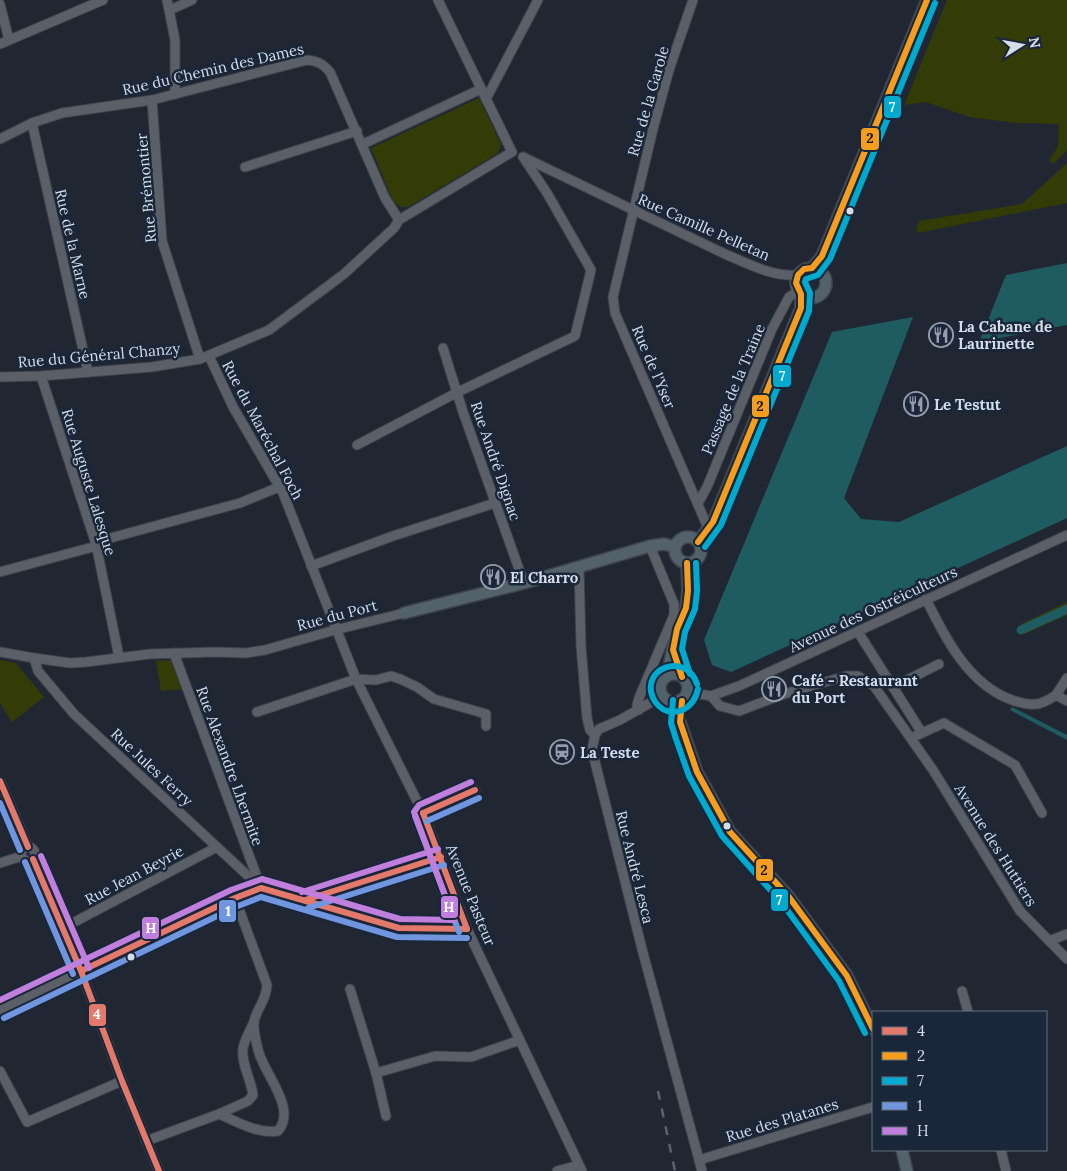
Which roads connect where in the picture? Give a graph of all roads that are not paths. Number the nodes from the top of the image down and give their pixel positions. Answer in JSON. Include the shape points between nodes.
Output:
{"nodes":[{"id":1,"x":103,"y":0,"type":"edge"},
{"id":2,"x":167,"y":0,"type":"edge"},
{"id":3,"x":192,"y":0,"type":"edge"},
{"id":4,"x":438,"y":0,"type":"edge"},
{"id":5,"x":538,"y":0,"type":"edge"},
{"id":6,"x":693,"y":0,"type":"edge"},
{"id":7,"x":927,"y":0,"type":"edge"},
{"id":8,"x":0,"y":4,"type":"edge"},
{"id":9,"x":170,"y":10,"type":"junction"},
{"id":10,"x":4,"y":42,"type":"edge"},
{"id":11,"x":481,"y":89,"type":"junction"},
{"id":12,"x":175,"y":94,"type":"junction"},
{"id":13,"x":486,"y":99,"type":"junction"},
{"id":14,"x":152,"y":100,"type":"junction"},
{"id":15,"x":32,"y":122,"type":"junction"},
{"id":16,"x":356,"y":130,"type":"junction"},
{"id":17,"x":0,"y":139,"type":"edge"},
{"id":18,"x":363,"y":144,"type":"junction"},
{"id":19,"x":512,"y":152,"type":"junction"},
{"id":20,"x":523,"y":157,"type":"junction"},
{"id":21,"x":245,"y":167,"type":"dead end"},
{"id":22,"x":634,"y":212,"type":"junction"},
{"id":23,"x":399,"y":220,"type":"junction"},
{"id":24,"x":822,"y":256,"type":"junction"},
{"id":25,"x":812,"y":268,"type":"junction"},
{"id":26,"x":823,"y":274,"type":"junction"},
{"id":27,"x":802,"y":289,"type":"junction"},
{"id":28,"x":443,"y":348,"type":"dead end"},
{"id":29,"x":205,"y":358,"type":"junction"},
{"id":30,"x":88,"y":372,"type":"junction"},
{"id":31,"x":0,"y":376,"type":"edge"},
{"id":32,"x":41,"y":376,"type":"junction"},
{"id":33,"x":458,"y":392,"type":"junction"},
{"id":34,"x":357,"y":445,"type":"dead end"},
{"id":35,"x":279,"y":487,"type":"junction"},
{"id":36,"x":495,"y":503,"type":"junction"},
{"id":37,"x":698,"y":503,"type":"junction"},
{"id":38,"x":708,"y":528,"type":"junction"},
{"id":39,"x":1067,"y":535,"type":"edge"},
{"id":40,"x":698,"y":542,"type":"junction"},
{"id":41,"x":96,"y":544,"type":"junction"},
{"id":42,"x":650,"y":546,"type":"junction"},
{"id":43,"x":675,"y":547,"type":"junction"},
{"id":44,"x":687,"y":563,"type":"junction"},
{"id":45,"x":311,"y":566,"type":"junction"},
{"id":46,"x":579,"y":567,"type":"junction"},
{"id":47,"x":0,"y":572,"type":"edge"},
{"id":48,"x":524,"y":582,"type":"junction"},
{"id":49,"x":926,"y":599,"type":"junction"},
{"id":50,"x":404,"y":613,"type":"joint"},
{"id":51,"x":335,"y":630,"type":"junction"},
{"id":52,"x":858,"y":632,"type":"junction"},
{"id":53,"x":672,"y":650,"type":"junction"},
{"id":54,"x":0,"y":652,"type":"edge"},
{"id":55,"x":174,"y":654,"type":"junction"},
{"id":56,"x":120,"y":657,"type":"junction"},
{"id":57,"x":34,"y":658,"type":"junction"},
{"id":58,"x":939,"y":664,"type":"dead end"},
{"id":59,"x":667,"y":676,"type":"junction"},
{"id":60,"x":682,"y":677,"type":"junction"},
{"id":61,"x":1067,"y":678,"type":"edge"},
{"id":62,"x":356,"y":679,"type":"junction"},
{"id":63,"x":893,"y":687,"type":"junction"},
{"id":64,"x":1056,"y":695,"type":"junction"},
{"id":65,"x":711,"y":696,"type":"junction"},
{"id":66,"x":676,"y":698,"type":"junction"},
{"id":67,"x":1067,"y":700,"type":"edge"},
{"id":68,"x":640,"y":710,"type":"junction"},
{"id":69,"x":257,"y":712,"type":"dead end"},
{"id":70,"x":486,"y":726,"type":"dead end"},
{"id":71,"x":922,"y":733,"type":"junction"},
{"id":72,"x":595,"y":734,"type":"junction"},
{"id":73,"x":911,"y":738,"type":"junction"},
{"id":74,"x":0,"y":782,"type":"edge"},
{"id":75,"x":475,"y":790,"type":"dead end"},
{"id":76,"x":1042,"y":813,"type":"dead end"},
{"id":77,"x":423,"y":814,"type":"junction"},
{"id":78,"x":28,"y":847,"type":"junction"},
{"id":79,"x":217,"y":847,"type":"junction"},
{"id":80,"x":22,"y":856,"type":"junction"},
{"id":81,"x":440,"y":857,"type":"junction"},
{"id":82,"x":33,"y":858,"type":"junction"},
{"id":83,"x":0,"y":863,"type":"edge"},
{"id":84,"x":261,"y":888,"type":"junction"},
{"id":85,"x":235,"y":898,"type":"junction"},
{"id":86,"x":305,"y":900,"type":"junction"},
{"id":87,"x":63,"y":928,"type":"junction"},
{"id":88,"x":467,"y":929,"type":"junction"},
{"id":89,"x":1067,"y":934,"type":"edge"},
{"id":90,"x":1049,"y":941,"type":"junction"},
{"id":91,"x":1067,"y":959,"type":"edge"},
{"id":92,"x":81,"y":970,"type":"junction"},
{"id":93,"x":350,"y":989,"type":"dead end"},
{"id":94,"x":962,"y":991,"type":"dead end"},
{"id":95,"x":0,"y":1010,"type":"edge"},
{"id":96,"x":968,"y":1011,"type":"edge"},
{"id":97,"x":254,"y":1022,"type":"junction"},
{"id":98,"x":872,"y":1028,"type":"edge"},
{"id":99,"x":520,"y":1040,"type":"junction"},
{"id":100,"x":0,"y":1071,"type":"edge"},
{"id":101,"x":376,"y":1074,"type":"junction"},
{"id":102,"x":122,"y":1081,"type":"junction"},
{"id":103,"x":872,"y":1107,"type":"edge"},
{"id":104,"x":219,"y":1114,"type":"junction"},
{"id":105,"x":386,"y":1116,"type":"dead end"},
{"id":106,"x":146,"y":1141,"type":"junction"},
{"id":107,"x":902,"y":1151,"type":"edge"},
{"id":108,"x":1001,"y":1151,"type":"edge"},
{"id":109,"x":699,"y":1160,"type":"junction"},
{"id":110,"x":581,"y":1168,"type":"edge"},
{"id":111,"x":159,"y":1171,"type":"edge"},
{"id":112,"x":557,"y":1171,"type":"edge"},
{"id":113,"x":702,"y":1171,"type":"edge"},
{"id":114,"x":907,"y":1171,"type":"edge"},
{"id":115,"x":1006,"y":1171,"type":"edge"}],
"edges":[{"from":1,"to":10,"type":"street"},
{"from":2,"to":9,"type":"street"},
{"from":3,"to":9,"type":"street"},
{"from":4,"to":11,"type":"street"},
{"from":5,"to":13,"type":"street"},
{"from":6,"to":22,"type":"street","name":"Rue de la Garole","via":[[653,128]]},
{"from":7,"to":24,"type":"main road"},
{"from":8,"to":10,"type":"street"},
{"from":9,"to":12,"type":"street","via":[[175,40]]},
{"from":11,"to":13,"type":"street"},
{"from":11,"to":18,"type":"street"},
{"from":12,"to":14,"type":"street","name":"Rue du Chemin des Dames"},
{"from":12,"to":16,"type":"street","name":"Rue du Chemin des Dames","via":[[314,60],[330,72]]},
{"from":13,"to":19,"type":"street"},
{"from":14,"to":15,"type":"street","name":"Rue du Chemin des Dames"},
{"from":14,"to":29,"type":"street","name":"Rue Brémontier","via":[[162,240]]},
{"from":15,"to":17,"type":"street","name":"Rue du Chemin des Dames"},
{"from":15,"to":30,"type":"street","name":"Rue de la Marne"},
{"from":16,"to":18,"type":"street","name":"Rue du Chemin des Dames"},
{"from":16,"to":21,"type":"street"},
{"from":18,"to":23,"type":"street","name":"Rue du Chemin des Dames","via":[[385,198]]},
{"from":19,"to":20,"type":"street","name":"Rue Camille Pelletan"},
{"from":19,"to":23,"type":"street","name":"Rue du Général Chanzy"},
{"from":20,"to":22,"type":"street","name":"Rue Camille Pelletan"},
{"from":20,"to":33,"type":"street","via":[[591,270],[575,336]]},
{"from":22,"to":27,"type":"street","name":"Rue Camille Pelletan","via":[[725,254],[784,276]]},
{"from":22,"to":37,"type":"street","name":"Rue de l'Yser","via":[[613,297],[614,305]]},
{"from":23,"to":29,"type":"street","name":"Rue du Général Chanzy","via":[[394,228],[313,299],[269,330]]},
{"from":24,"to":25,"type":"main road"},
{"from":24,"to":26,"type":"main road"},
{"from":25,"to":26,"type":"main road"},
{"from":25,"to":27,"type":"main road","via":[[804,270]]},
{"from":26,"to":27,"type":"main road","via":[[826,282],[820,294]]},
{"from":27,"to":37,"type":"street","name":"Passage de la Traine","via":[[789,297],[772,329]]},
{"from":27,"to":38,"type":"main road","via":[[801,308]]},
{"from":28,"to":33,"type":"street","name":"Rue André Dignac"},
{"from":29,"to":30,"type":"street","name":"Rue du Général Chanzy","via":[[152,367]]},
{"from":29,"to":35,"type":"street","name":"Rue du Maréchal Foch"},
{"from":30,"to":32,"type":"street","name":"Rue du Général Chanzy"},
{"from":31,"to":32,"type":"street","name":"Rue du Général Chanzy"},
{"from":32,"to":41,"type":"street","name":"Rue Auguste Lalesque"},
{"from":33,"to":34,"type":"street"},
{"from":33,"to":36,"type":"street","name":"Rue André Dignac"},
{"from":35,"to":41,"type":"street","via":[[240,503]]},
{"from":35,"to":45,"type":"street","name":"Rue du Maréchal Foch"},
{"from":36,"to":45,"type":"street"},
{"from":36,"to":48,"type":"street","name":"Rue André Dignac"},
{"from":37,"to":38,"type":"street","name":"Rue de l'Yser"},
{"from":38,"to":40,"type":"main road"},
{"from":39,"to":49,"type":"street","name":"Avenue des Ostréiculteurs"},
{"from":40,"to":43,"type":"main road","via":[[683,538]]},
{"from":40,"to":44,"type":"main road","via":[[700,554],[696,561]]},
{"from":41,"to":47,"type":"street"},
{"from":41,"to":56,"type":"street","name":"Rue Auguste Lalesque"},
{"from":42,"to":43,"type":"main road","name":"Rue du Port","via":[[664,544]]},
{"from":42,"to":46,"type":"main road","name":"Rue du Port"},
{"from":42,"to":68,"type":"street","via":[[674,604],[674,614],[639,698]]},
{"from":43,"to":44,"type":"main road","via":[[677,558]]},
{"from":44,"to":53,"type":"main road","via":[[686,608]]},
{"from":45,"to":51,"type":"street","name":"Rue du Maréchal Foch"},
{"from":46,"to":48,"type":"main road","name":"Rue du Port"},
{"from":46,"to":72,"type":"street","name":"Rue André Lesca","via":[[587,718],[590,730]]},
{"from":48,"to":50,"type":"main road","name":"Rue du Port"},
{"from":49,"to":52,"type":"street","name":"Avenue des Ostréiculteurs"},
{"from":49,"to":64,"type":"street","via":[[955,652],[985,685],[1029,705],[1044,703]]},
{"from":50,"to":51,"type":"street","name":"Rue du Port"},
{"from":51,"to":55,"type":"street","name":"Rue du Port","via":[[246,653]]},
{"from":51,"to":62,"type":"street","name":"Avenue Pasteur"},
{"from":52,"to":63,"type":"street"},
{"from":52,"to":65,"type":"street","name":"Avenue des Ostréiculteurs"},
{"from":53,"to":59,"type":"main road"},
{"from":53,"to":60,"type":"main road"},
{"from":54,"to":57,"type":"street","name":"Rue du Port"},
{"from":55,"to":56,"type":"street","name":"Rue du Port"},
{"from":55,"to":84,"type":"street","name":"Rue Alexandre Lhermite"},
{"from":56,"to":57,"type":"street","name":"Rue du Port","via":[[70,663]]},
{"from":57,"to":79,"type":"street","name":"Rue Jules Ferry","via":[[38,671],[74,714]]},
{"from":58,"to":63,"type":"street"},
{"from":59,"to":60,"type":"main road","via":[[675,674]]},
{"from":59,"to":66,"type":"main road","via":[[660,687]]},
{"from":60,"to":66,"type":"main road","via":[[688,683]]},
{"from":61,"to":64,"type":"street"},
{"from":62,"to":69,"type":"street"},
{"from":62,"to":70,"type":"street","via":[[400,678],[434,699],[486,714]]},
{"from":62,"to":77,"type":"street","name":"Avenue Pasteur"},
{"from":63,"to":71,"type":"street"},
{"from":64,"to":67,"type":"street"},
{"from":65,"to":66,"type":"street","name":"Avenue des Ostréiculteurs"},
{"from":65,"to":73,"type":"street","name":"Avenue des Huttiers","via":[[720,706],[739,711],[784,694],[846,676],[858,676],[874,686]]},
{"from":66,"to":68,"type":"street"},
{"from":66,"to":98,"type":"main road","via":[[680,722],[697,772],[730,832],[789,897],[847,976]]},
{"from":68,"to":72,"type":"street","via":[[599,729]]},
{"from":71,"to":73,"type":"street"},
{"from":71,"to":76,"type":"street","via":[[944,723],[1015,765]]},
{"from":72,"to":109,"type":"street","name":"Rue André Lesca","via":[[592,750]]},
{"from":73,"to":90,"type":"street","name":"Avenue des Huttiers","via":[[1020,911]]},
{"from":74,"to":78,"type":"street"},
{"from":75,"to":77,"type":"street"},
{"from":77,"to":81,"type":"street","name":"Avenue Pasteur"},
{"from":78,"to":80,"type":"street","via":[[23,849]]},
{"from":78,"to":82,"type":"street","via":[[35,852]]},
{"from":79,"to":84,"type":"street","name":"Rue Jules Ferry"},
{"from":79,"to":87,"type":"street","name":"Rue Jean Beyrie"},
{"from":80,"to":82,"type":"street","via":[[27,861]]},
{"from":80,"to":83,"type":"street"},
{"from":81,"to":86,"type":"street"},
{"from":81,"to":88,"type":"street","name":"Avenue Pasteur"},
{"from":82,"to":87,"type":"street"},
{"from":84,"to":85,"type":"street"},
{"from":84,"to":86,"type":"street"},
{"from":85,"to":92,"type":"street"},
{"from":85,"to":97,"type":"street","via":[[267,986],[267,995]]},
{"from":86,"to":88,"type":"street","via":[[399,928]]},
{"from":87,"to":92,"type":"street"},
{"from":88,"to":99,"type":"street","name":"Avenue Pasteur"},
{"from":89,"to":90,"type":"street"},
{"from":90,"to":91,"type":"street","name":"Avenue des Huttiers"},
{"from":92,"to":95,"type":"street"},
{"from":92,"to":102,"type":"street"},
{"from":93,"to":101,"type":"street"},
{"from":94,"to":96,"type":"street"},
{"from":97,"to":104,"type":"street","via":[[243,1048],[252,1095],[248,1102]]},
{"from":97,"to":104,"type":"street","via":[[259,1053],[280,1099],[284,1124],[278,1131],[267,1133]]},
{"from":99,"to":101,"type":"street","via":[[471,1057],[436,1056]]},
{"from":99,"to":110,"type":"street","name":"Avenue Pasteur"},
{"from":100,"to":102,"type":"street","via":[[27,1122]]},
{"from":101,"to":105,"type":"street"},
{"from":102,"to":106,"type":"street"},
{"from":103,"to":109,"type":"street","name":"Rue des Platanes"},
{"from":104,"to":106,"type":"street"},
{"from":106,"to":111,"type":"street"},
{"from":107,"to":114,"type":"main road"},
{"from":108,"to":115,"type":"street"},
{"from":109,"to":113,"type":"street","name":"Rue André Lesca"},
{"from":110,"to":112,"type":"street"}]}
